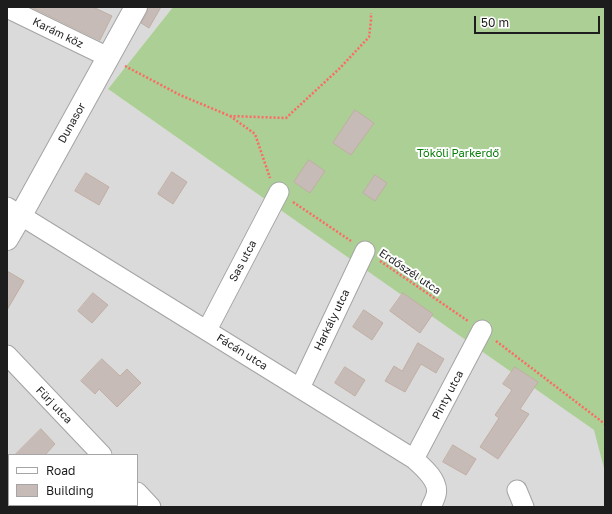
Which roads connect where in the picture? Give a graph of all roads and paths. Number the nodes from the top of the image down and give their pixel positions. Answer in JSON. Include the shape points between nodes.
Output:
{"nodes":[{"id":1,"x":136,"y":7,"type":"edge"},
{"id":2,"x":7,"y":8,"type":"edge"},
{"id":3,"x":27,"y":12,"type":"edge"},
{"id":4,"x":371,"y":13,"type":"dead end"},
{"id":5,"x":108,"y":57,"type":"junction"},
{"id":6,"x":230,"y":116,"type":"junction"},
{"id":7,"x":279,"y":192,"type":"junction"},
{"id":8,"x":14,"y":211,"type":"edge"},
{"id":9,"x":7,"y":239,"type":"edge"},
{"id":10,"x":365,"y":251,"type":"junction"},
{"id":11,"x":207,"y":330,"type":"junction"},
{"id":12,"x":482,"y":330,"type":"junction"},
{"id":13,"x":7,"y":355,"type":"edge"},
{"id":14,"x":300,"y":388,"type":"junction"},
{"id":15,"x":605,"y":424,"type":"edge"},
{"id":16,"x":101,"y":454,"type":"edge"},
{"id":17,"x":414,"y":459,"type":"junction"},
{"id":18,"x":138,"y":493,"type":"edge"},
{"id":19,"x":151,"y":507,"type":"edge"},
{"id":20,"x":431,"y":507,"type":"edge"}],
"edges":[{"from":1,"to":5,"type":"street","name":"Dunasor"},
{"from":2,"to":3,"type":"street","name":"Karám köz"},
{"from":3,"to":5,"type":"street","name":"Karám köz"},
{"from":4,"to":6,"type":"path","via":[[369,37],[286,118]]},
{"from":5,"to":6,"type":"path","via":[[180,95]]},
{"from":5,"to":8,"type":"street","name":"Dunasor"},
{"from":6,"to":7,"type":"path","name":"Erdőszél utca","via":[[255,134],[273,188]]},
{"from":7,"to":10,"type":"path","name":"Erdőszél utca"},
{"from":7,"to":11,"type":"street","name":"Sas utca"},
{"from":8,"to":9,"type":"street","name":"Dunasor"},
{"from":8,"to":11,"type":"street","name":"Fácán utca"},
{"from":10,"to":12,"type":"path","name":"Erdőszél utca"},
{"from":10,"to":14,"type":"street","name":"Harkály utca"},
{"from":11,"to":14,"type":"street","name":"Fácán utca"},
{"from":12,"to":15,"type":"path","name":"Erdőszél utca"},
{"from":12,"to":17,"type":"street","name":"Pinty utca"},
{"from":13,"to":16,"type":"street","name":"Fürj utca"},
{"from":14,"to":17,"type":"street","name":"Fácán utca"},
{"from":17,"to":20,"type":"street","name":"Fácán utca","via":[[435,483],[437,494]]},
{"from":18,"to":19,"type":"street"}]}
